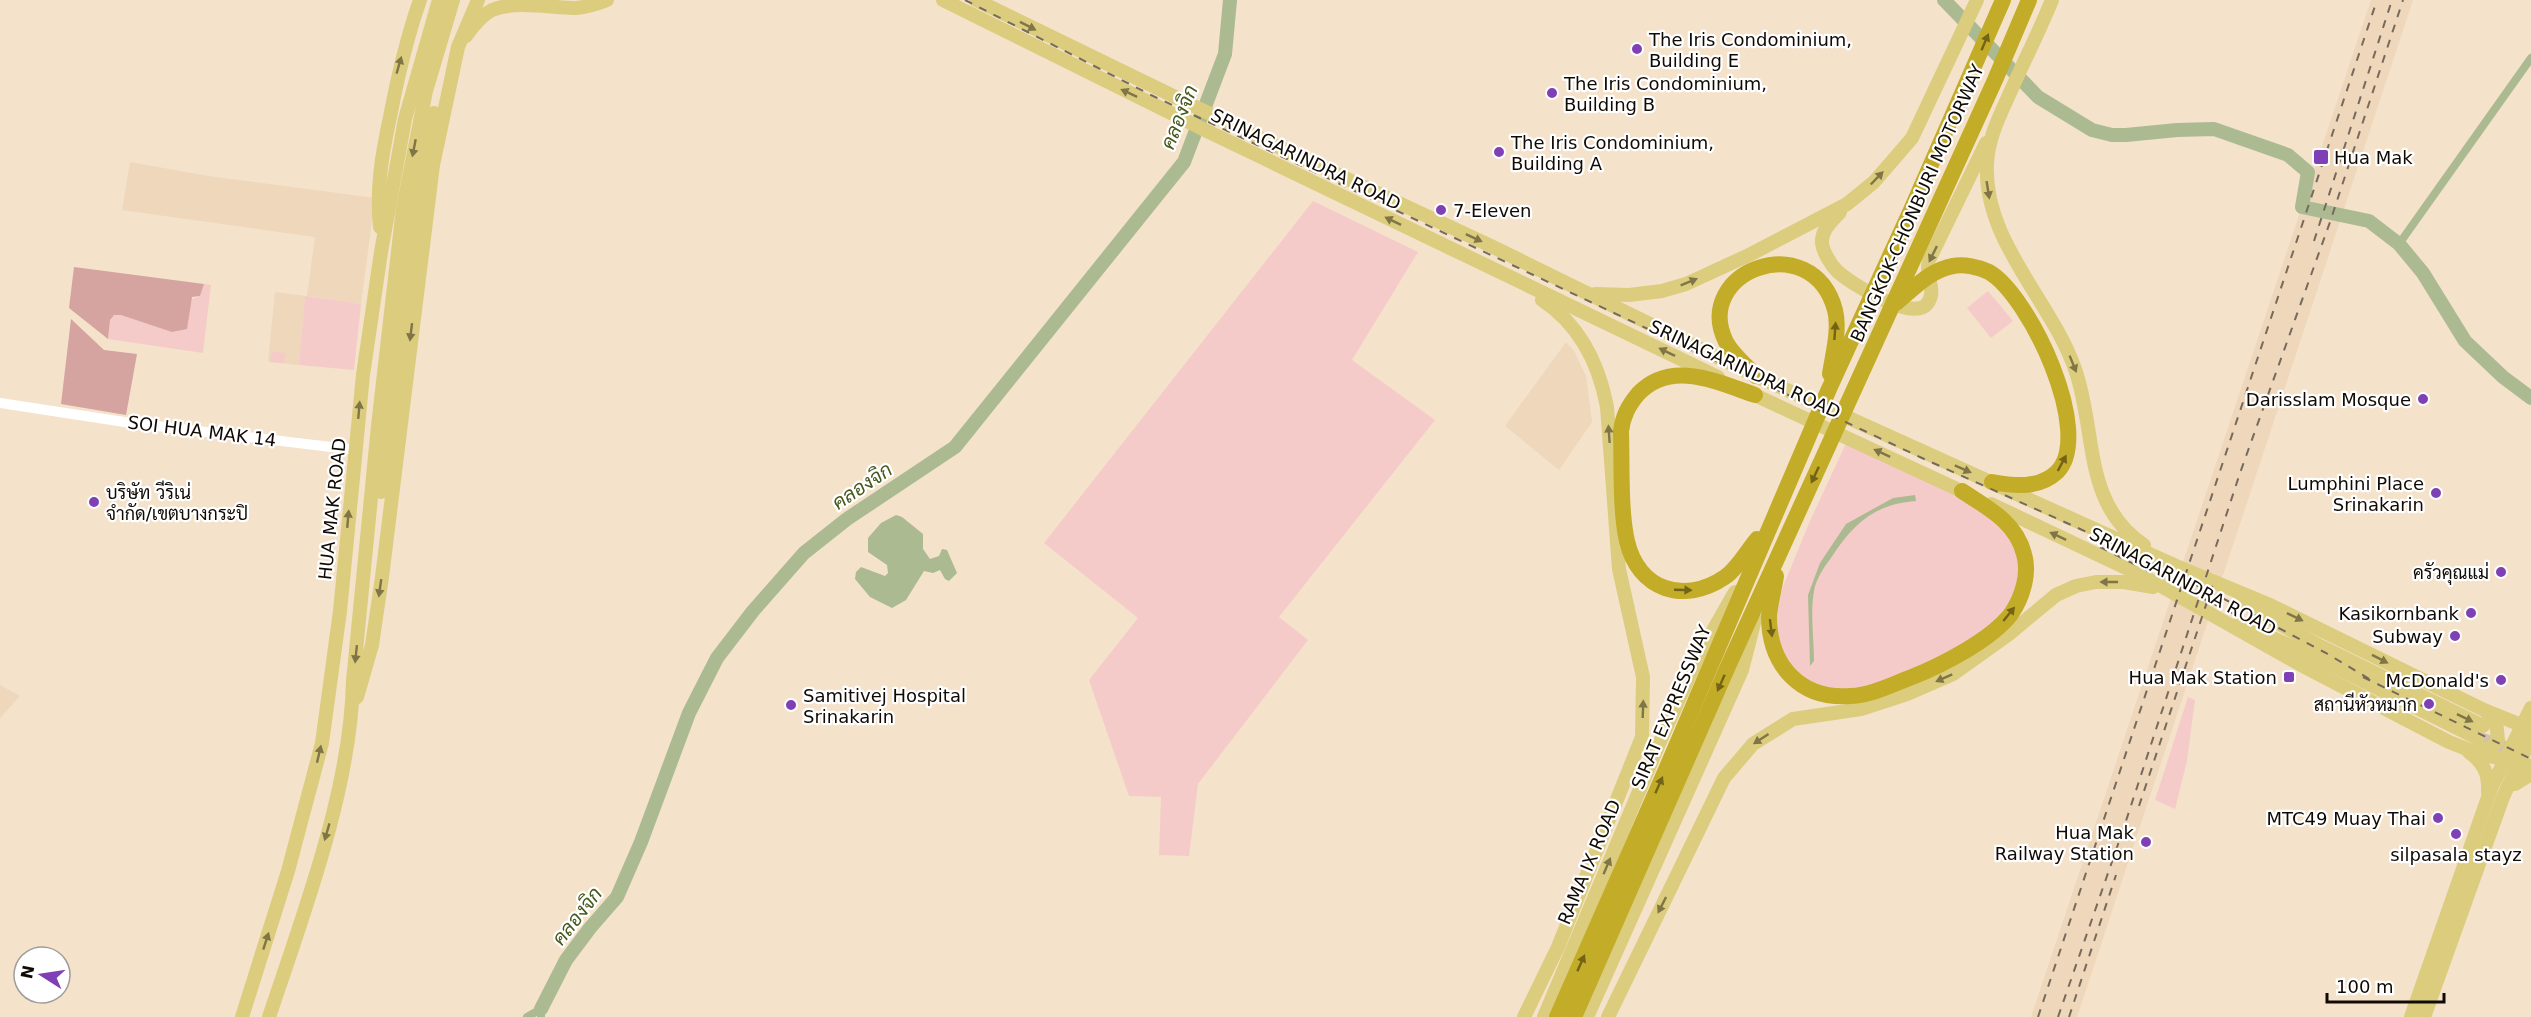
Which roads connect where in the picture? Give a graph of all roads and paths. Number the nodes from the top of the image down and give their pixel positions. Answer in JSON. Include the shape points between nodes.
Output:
{"nodes":[{"id":1,"x":420,"y":0,"type":"edge"},
{"id":2,"x":439,"y":0,"type":"edge"},
{"id":3,"x":453,"y":0,"type":"edge"},
{"id":4,"x":471,"y":0,"type":"edge"},
{"id":5,"x":478,"y":0,"type":"edge"},
{"id":6,"x":607,"y":0,"type":"edge"},
{"id":7,"x":943,"y":0,"type":"edge"},
{"id":8,"x":976,"y":0,"type":"edge"},
{"id":9,"x":1977,"y":0,"type":"edge"},
{"id":10,"x":2029,"y":0,"type":"edge"},
{"id":11,"x":2052,"y":0,"type":"edge"},
{"id":12,"x":1999,"y":5,"type":"edge"},
{"id":13,"x":458,"y":47,"type":"junction"},
{"id":14,"x":419,"y":89,"type":"junction"},
{"id":15,"x":1995,"y":126,"type":"junction"},
{"id":16,"x":1847,"y":204,"type":"junction"},
{"id":17,"x":382,"y":247,"type":"junction"},
{"id":18,"x":1502,"y":274,"type":"junction"},
{"id":19,"x":1590,"y":294,"type":"junction"},
{"id":20,"x":1891,"y":308,"type":"junction"},
{"id":21,"x":1756,"y":376,"type":"junction"},
{"id":22,"x":1829,"y":389,"type":"junction"},
{"id":23,"x":1755,"y":395,"type":"junction"},
{"id":24,"x":0,"y":403,"type":"edge"},
{"id":25,"x":1818,"y":412,"type":"joint"},
{"id":26,"x":1839,"y":421,"type":"joint"},
{"id":27,"x":356,"y":450,"type":"junction"},
{"id":28,"x":1992,"y":482,"type":"junction"},
{"id":29,"x":1962,"y":491,"type":"junction"},
{"id":30,"x":1771,"y":522,"type":"junction"},
{"id":31,"x":1781,"y":549,"type":"junction"},
{"id":32,"x":1753,"y":562,"type":"junction"},
{"id":33,"x":2176,"y":566,"type":"junction"},
{"id":34,"x":2145,"y":577,"type":"junction"},
{"id":35,"x":2223,"y":585,"type":"junction"},
{"id":36,"x":2166,"y":591,"type":"junction"},
{"id":37,"x":1762,"y":592,"type":"junction"},
{"id":38,"x":359,"y":619,"type":"junction"},
{"id":39,"x":2531,"y":708,"type":"edge"},
{"id":40,"x":2484,"y":710,"type":"junction"},
{"id":41,"x":352,"y":714,"type":"junction"},
{"id":42,"x":2528,"y":727,"type":"edge"},
{"id":43,"x":2531,"y":736,"type":"edge"},
{"id":44,"x":2474,"y":741,"type":"junction"},
{"id":45,"x":2531,"y":751,"type":"edge"},
{"id":46,"x":2504,"y":760,"type":"junction"},
{"id":47,"x":2529,"y":768,"type":"edge"},
{"id":48,"x":2487,"y":801,"type":"junction"},
{"id":49,"x":2470,"y":849,"type":"junction"},
{"id":50,"x":2489,"y":853,"type":"junction"},
{"id":51,"x":1558,"y":947,"type":"junction"},
{"id":52,"x":2439,"y":967,"type":"junction"},
{"id":53,"x":255,"y":974,"type":"junction"},
{"id":54,"x":281,"y":981,"type":"junction"},
{"id":55,"x":243,"y":1014,"type":"edge"},
{"id":56,"x":267,"y":1017,"type":"edge"},
{"id":57,"x":1524,"y":1017,"type":"edge"},
{"id":58,"x":1539,"y":1017,"type":"edge"},
{"id":59,"x":1544,"y":1017,"type":"edge"},
{"id":60,"x":1557,"y":1017,"type":"edge"},
{"id":61,"x":1574,"y":1017,"type":"edge"},
{"id":62,"x":1587,"y":1017,"type":"edge"},
{"id":63,"x":1608,"y":1017,"type":"edge"},
{"id":64,"x":2411,"y":1017,"type":"edge"},
{"id":65,"x":2418,"y":1017,"type":"edge"},
{"id":66,"x":2424,"y":1017,"type":"edge"},
{"id":67,"x":2431,"y":1017,"type":"edge"}],
"edges":[{"from":17,"to":1,"type":"main road","one_way":true,"via":[[377,203],[381,158],[397,74]]},
{"from":2,"to":14,"type":"main road","name":"HUA MAK ROAD"},
{"from":3,"to":14,"type":"main road","name":"HUA MAK ROAD"},
{"from":4,"to":38,"type":"main road","via":[[444,71],[426,146],[373,558]]},
{"from":5,"to":13,"type":"main road"},
{"from":6,"to":13,"type":"main road","via":[[576,8],[502,6],[482,17]]},
{"from":18,"to":7,"type":"main road","name":"SRINAGARINDRA ROAD","one_way":true},
{"from":8,"to":19,"type":"main road","name":"SRINAGARINDRA ROAD","one_way":true},
{"from":16,"to":9,"type":"main road","one_way":true,"via":[[1874,182],[1912,138]]},
{"from":10,"to":20,"type":"highway","name":"BANGKOK-CHONBURI MOTORWAY"},
{"from":11,"to":15,"type":"main road"},
{"from":22,"to":12,"type":"highway","name":"BANGKOK-CHONBURI MOTORWAY","one_way":true},
{"from":13,"to":41,"type":"main road","one_way":true,"via":[[432,177],[372,645]]},
{"from":14,"to":17,"type":"main road","name":"HUA MAK ROAD","via":[[399,148]]},
{"from":14,"to":38,"type":"main road","name":"HUA MAK ROAD","one_way":true},
{"from":15,"to":16,"type":"main road","one_way":true,"via":[[1929,260],[1926,270],[1932,292],[1923,308],[1904,309],[1857,286],[1837,271],[1822,242],[1826,227]]},
{"from":15,"to":33,"type":"main road","one_way":true,"via":[[1988,150],[1986,185],[1992,210],[2076,370],[2104,499],[2136,540]]},
{"from":19,"to":16,"type":"main road","one_way":true,"via":[[1629,295],[1686,284]]},
{"from":27,"to":17,"type":"main road","name":"HUA MAK ROAD","one_way":true},
{"from":23,"to":18,"type":"main road","name":"SRINAGARINDRA ROAD","one_way":true},
{"from":51,"to":18,"type":"main road","one_way":true,"via":[[1642,737],[1643,677],[1619,569],[1607,407],[1595,363],[1570,325],[1546,302]]},
{"from":19,"to":21,"type":"main road","name":"SRINAGARINDRA ROAD"},
{"from":20,"to":26,"type":"highway","name":"BANGKOK-CHONBURI MOTORWAY"},
{"from":28,"to":20,"type":"highway","one_way":true,"via":[[2019,486],[2039,483],[2058,472],[2067,455],[2069,434],[2062,392],[2035,328],[2009,290],[1989,273],[1973,267],[1953,266],[1924,279]]},
{"from":22,"to":21,"type":"highway","one_way":true,"via":[[1836,312],[1830,296],[1811,275],[1782,263],[1749,271],[1735,281],[1720,312],[1725,341]]},
{"from":21,"to":28,"type":"main road","name":"SRINAGARINDRA ROAD","one_way":true},
{"from":22,"to":25,"type":"highway","name":"BANGKOK-CHONBURI MOTORWAY"},
{"from":29,"to":23,"type":"main road","name":"SRINAGARINDRA ROAD","one_way":true},
{"from":23,"to":30,"type":"highway","one_way":true,"via":[[1703,377],[1668,376],[1649,383],[1631,402],[1621,431],[1626,540],[1635,563],[1648,580],[1665,589],[1704,590],[1727,576]]},
{"from":24,"to":27,"type":"street","name":"SOI HUA MAK 14"},
{"from":25,"to":30,"type":"highway","name":"SIRAT EXPRESSWAY"},
{"from":26,"to":31,"type":"highway","name":"SIRAT EXPRESSWAY","one_way":true},
{"from":53,"to":27,"type":"main road","name":"HUA MAK ROAD","one_way":true,"via":[[322,744]]},
{"from":28,"to":33,"type":"main road","name":"SRINAGARINDRA ROAD"},
{"from":31,"to":29,"type":"highway","one_way":true,"via":[[1769,616],[1779,662],[1809,691],[1827,696],[1874,691],[1941,665],[1994,630],[2020,598],[2026,575],[2025,555],[2017,537],[2005,519]]},
{"from":34,"to":29,"type":"main road","name":"SRINAGARINDRA ROAD","one_way":true},
{"from":30,"to":32,"type":"highway","name":"SIRAT EXPRESSWAY"},
{"from":31,"to":37,"type":"highway","name":"SIRAT EXPRESSWAY"},
{"from":59,"to":32,"type":"main road","name":"RAMA IX ROAD","one_way":true,"via":[[1699,656]]},
{"from":60,"to":32,"type":"highway","name":"SIRAT EXPRESSWAY","one_way":true},
{"from":33,"to":35,"type":"main road","name":"SRINAGARINDRA ROAD"},
{"from":34,"to":36,"type":"main road","name":"SRINAGARINDRA ROAD"},
{"from":34,"to":44,"type":"main road","via":[[2313,656]]},
{"from":35,"to":40,"type":"main road","name":"SRINAGARINDRA ROAD","one_way":true},
{"from":35,"to":44,"type":"main road","one_way":true,"via":[[2264,615]]},
{"from":36,"to":44,"type":"main road","name":"SRINAGARINDRA ROAD","via":[[2363,698]]},
{"from":36,"to":63,"type":"main road","one_way":true,"via":[[2124,582],[2076,586],[2056,595],[1953,674],[1861,709],[1793,719],[1753,744],[1724,778]]},
{"from":37,"to":61,"type":"highway","name":"SIRAT EXPRESSWAY","one_way":true},
{"from":37,"to":62,"type":"main road","via":[[1742,670]]},
{"from":38,"to":41,"type":"main road","name":"HUA MAK ROAD","one_way":true},
{"from":39,"to":42,"type":"main road"},
{"from":40,"to":42,"type":"main road","name":"SRINAGARINDRA ROAD"},
{"from":40,"to":44,"type":"main road","via":[[2496,721],[2498,740],[2491,748]]},
{"from":41,"to":54,"type":"main road","name":"HUA MAK ROAD","one_way":true,"via":[[331,816]]},
{"from":42,"to":46,"type":"main road"},
{"from":42,"to":52,"type":"main road","via":[[2498,795]]},
{"from":43,"to":52,"type":"main road","via":[[2503,797]]},
{"from":44,"to":46,"type":"main road","name":"SRINAGARINDRA ROAD"},
{"from":44,"to":48,"type":"main road","via":[[2475,757],[2488,781]]},
{"from":45,"to":47,"type":"main road"},
{"from":46,"to":47,"type":"main road","name":"SRINAGARINDRA ROAD"},
{"from":46,"to":48,"type":"main road"},
{"from":47,"to":50,"type":"main road","via":[[2515,784]]},
{"from":48,"to":49,"type":"main road"},
{"from":49,"to":50,"type":"main road","via":[[2477,845]]},
{"from":49,"to":64,"type":"main road"},
{"from":50,"to":67,"type":"main road"},
{"from":51,"to":57,"type":"main road"},
{"from":51,"to":58,"type":"main road"},
{"from":52,"to":65,"type":"main road"},
{"from":52,"to":66,"type":"main road"},
{"from":53,"to":54,"type":"main road","via":[[268,986]]},
{"from":53,"to":55,"type":"main road","name":"HUA MAK ROAD"},
{"from":54,"to":56,"type":"main road","name":"HUA MAK ROAD"},
{"from":55,"to":56,"type":"main road","via":[[256,1006]]}]}
